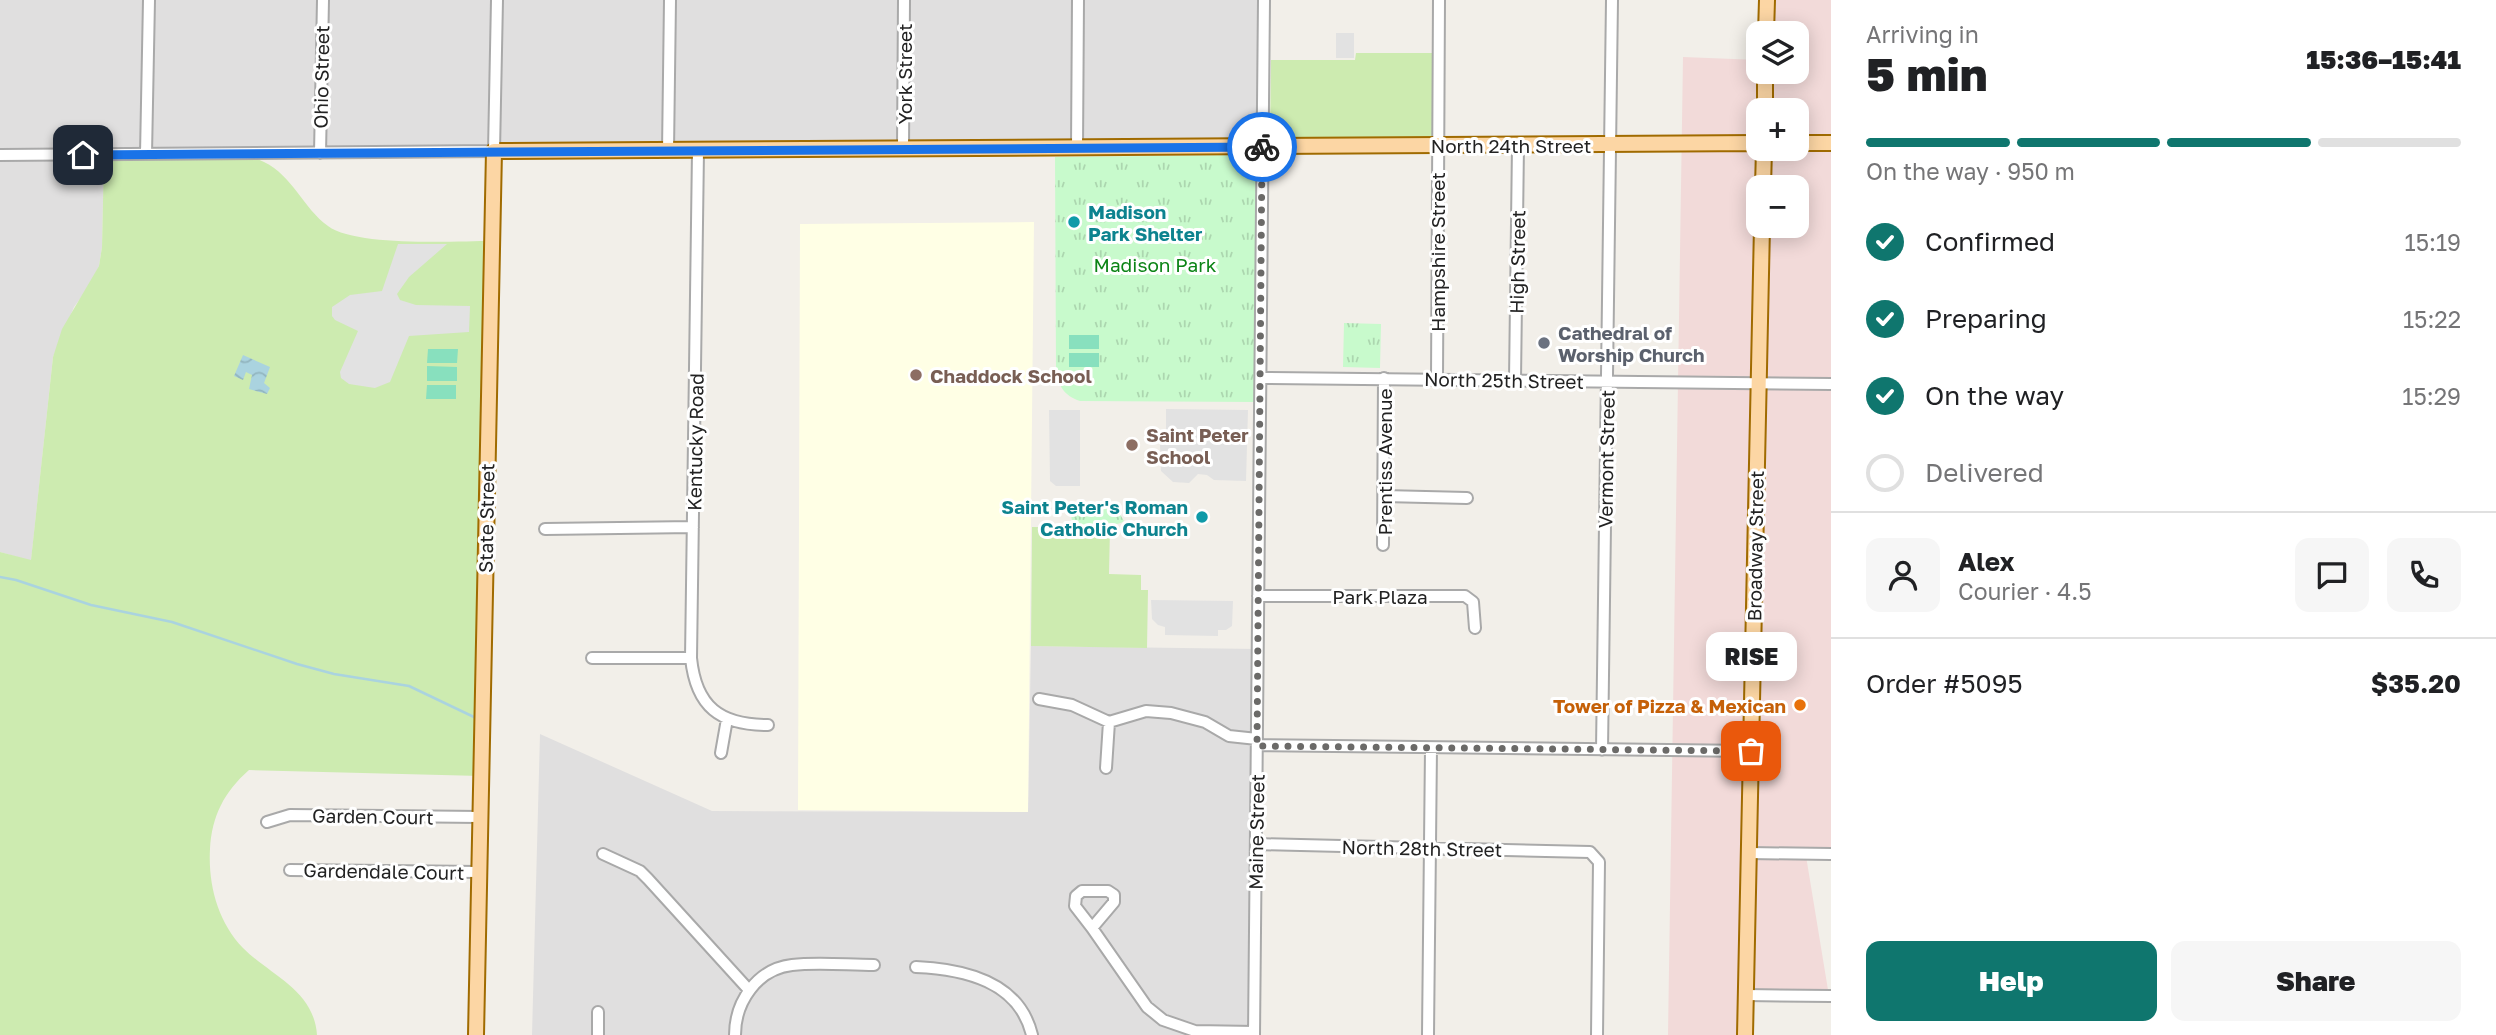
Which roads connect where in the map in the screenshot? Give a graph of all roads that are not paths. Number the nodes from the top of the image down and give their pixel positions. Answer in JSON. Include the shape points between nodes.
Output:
{"nodes":[{"id":1,"x":149,"y":0,"type":"edge"},
{"id":2,"x":323,"y":0,"type":"edge"},
{"id":3,"x":497,"y":0,"type":"edge"},
{"id":4,"x":670,"y":0,"type":"edge"},
{"id":5,"x":904,"y":0,"type":"edge"},
{"id":6,"x":1078,"y":0,"type":"edge"},
{"id":7,"x":1264,"y":0,"type":"edge"},
{"id":8,"x":1439,"y":0,"type":"edge"},
{"id":9,"x":1612,"y":0,"type":"edge"},
{"id":10,"x":1767,"y":0,"type":"edge"},
{"id":11,"x":1766,"y":21,"type":"edge"},
{"id":12,"x":1746,"y":143,"type":"edge"},
{"id":13,"x":1809,"y":143,"type":"edge"},
{"id":14,"x":1831,"y":143,"type":"edge"},
{"id":15,"x":1611,"y":144,"type":"junction"},
{"id":16,"x":1518,"y":145,"type":"junction"},
{"id":17,"x":1438,"y":146,"type":"junction"},
{"id":18,"x":1263,"y":147,"type":"junction"},
{"id":19,"x":903,"y":148,"type":"junction"},
{"id":20,"x":1077,"y":148,"type":"junction"},
{"id":21,"x":494,"y":151,"type":"junction"},
{"id":22,"x":668,"y":151,"type":"junction"},
{"id":23,"x":698,"y":151,"type":"junction"},
{"id":24,"x":320,"y":153,"type":"junction"},
{"id":25,"x":0,"y":155,"type":"edge"},
{"id":26,"x":146,"y":155,"type":"junction"},
{"id":27,"x":1762,"y":238,"type":"edge"},
{"id":28,"x":1261,"y":378,"type":"junction"},
{"id":29,"x":1384,"y":378,"type":"junction"},
{"id":30,"x":1437,"y":379,"type":"junction"},
{"id":31,"x":1515,"y":380,"type":"junction"},
{"id":32,"x":1607,"y":381,"type":"junction"},
{"id":33,"x":1759,"y":383,"type":"junction"},
{"id":34,"x":1831,"y":384,"type":"edge"},
{"id":35,"x":1384,"y":496,"type":"junction"},
{"id":36,"x":1467,"y":498,"type":"dead end"},
{"id":37,"x":693,"y":527,"type":"junction"},
{"id":38,"x":545,"y":528,"type":"dead end"},
{"id":39,"x":1384,"y":545,"type":"dead end"},
{"id":40,"x":1258,"y":596,"type":"junction"},
{"id":41,"x":1475,"y":628,"type":"dead end"},
{"id":42,"x":592,"y":658,"type":"dead end"},
{"id":43,"x":691,"y":658,"type":"junction"},
{"id":44,"x":1039,"y":699,"type":"dead end"},
{"id":45,"x":727,"y":719,"type":"junction"},
{"id":46,"x":1109,"y":722,"type":"junction"},
{"id":47,"x":768,"y":725,"type":"dead end"},
{"id":48,"x":1257,"y":742,"type":"junction"},
{"id":49,"x":1431,"y":748,"type":"junction"},
{"id":50,"x":1602,"y":750,"type":"junction"},
{"id":51,"x":1751,"y":751,"type":"junction"},
{"id":52,"x":721,"y":753,"type":"dead end"},
{"id":53,"x":1106,"y":768,"type":"dead end"},
{"id":54,"x":480,"y":817,"type":"junction"},
{"id":55,"x":267,"y":822,"type":"dead end"},
{"id":56,"x":1256,"y":845,"type":"junction"},
{"id":57,"x":1430,"y":848,"type":"junction"},
{"id":58,"x":1749,"y":853,"type":"junction"},
{"id":59,"x":603,"y":854,"type":"dead end"},
{"id":60,"x":1831,"y":854,"type":"edge"},
{"id":61,"x":289,"y":870,"type":"dead end"},
{"id":62,"x":479,"y":872,"type":"junction"},
{"id":63,"x":1091,"y":928,"type":"dead end"},
{"id":64,"x":874,"y":965,"type":"dead end"},
{"id":65,"x":916,"y":967,"type":"dead end"},
{"id":66,"x":749,"y":990,"type":"junction"},
{"id":67,"x":1746,"y":995,"type":"junction"},
{"id":68,"x":1831,"y":996,"type":"edge"},
{"id":69,"x":598,"y":1012,"type":"dead end"},
{"id":70,"x":1254,"y":1033,"type":"edge"},
{"id":71,"x":476,"y":1035,"type":"edge"},
{"id":72,"x":598,"y":1035,"type":"edge"},
{"id":73,"x":735,"y":1035,"type":"edge"},
{"id":74,"x":1032,"y":1035,"type":"edge"},
{"id":75,"x":1428,"y":1035,"type":"edge"},
{"id":76,"x":1597,"y":1035,"type":"edge"},
{"id":77,"x":1745,"y":1035,"type":"edge"}],
"edges":[{"from":1,"to":26,"type":"street"},
{"from":2,"to":24,"type":"street","name":"Ohio Street"},
{"from":3,"to":21,"type":"street","name":"State Street"},
{"from":4,"to":22,"type":"street"},
{"from":5,"to":19,"type":"street","name":"York Street"},
{"from":6,"to":20,"type":"street"},
{"from":7,"to":18,"type":"street","name":"Maine Street"},
{"from":8,"to":17,"type":"street","name":"Hampshire Street"},
{"from":9,"to":15,"type":"street","name":"Vermont Street"},
{"from":10,"to":11,"type":"main road"},
{"from":12,"to":15,"type":"main road","name":"North 24th Street"},
{"from":13,"to":14,"type":"main road"},
{"from":15,"to":16,"type":"main road","name":"North 24th Street"},
{"from":15,"to":32,"type":"street","name":"Vermont Street"},
{"from":16,"to":17,"type":"main road","name":"North 24th Street"},
{"from":16,"to":31,"type":"street","name":"High Street"},
{"from":17,"to":18,"type":"main road","name":"North 24th Street"},
{"from":17,"to":30,"type":"street","name":"Hampshire Street"},
{"from":18,"to":20,"type":"main road","name":"North 24th Street"},
{"from":18,"to":28,"type":"street","name":"Maine Street"},
{"from":19,"to":20,"type":"main road","name":"North 24th Street"},
{"from":19,"to":23,"type":"main road","name":"North 24th Street"},
{"from":21,"to":22,"type":"main road","name":"North 24th Street"},
{"from":21,"to":24,"type":"street"},
{"from":21,"to":54,"type":"main road","name":"State Street"},
{"from":22,"to":23,"type":"main road","name":"North 24th Street"},
{"from":23,"to":37,"type":"street","name":"Kentucky Road"},
{"from":24,"to":26,"type":"street"},
{"from":25,"to":26,"type":"street"},
{"from":27,"to":33,"type":"main road","name":"Broadway Street"},
{"from":28,"to":29,"type":"street","name":"North 25th Street"},
{"from":28,"to":40,"type":"street","name":"Maine Street"},
{"from":29,"to":30,"type":"street","name":"North 25th Street"},
{"from":29,"to":35,"type":"street","name":"Prentiss Avenue"},
{"from":30,"to":31,"type":"street","name":"North 25th Street"},
{"from":31,"to":32,"type":"street","name":"North 25th Street"},
{"from":32,"to":33,"type":"street","name":"North 25th Street"},
{"from":32,"to":50,"type":"street","name":"Vermont Street"},
{"from":33,"to":34,"type":"street","name":"North 25th Street"},
{"from":33,"to":51,"type":"main road","name":"Broadway Street"},
{"from":35,"to":36,"type":"street"},
{"from":35,"to":39,"type":"street","name":"Prentiss Avenue"},
{"from":37,"to":38,"type":"street"},
{"from":37,"to":43,"type":"street","name":"Kentucky Road"},
{"from":40,"to":41,"type":"street","name":"Park Plaza","via":[[1465,596],[1473,602]]},
{"from":40,"to":48,"type":"street","name":"Maine Street"},
{"from":42,"to":43,"type":"street"},
{"from":43,"to":45,"type":"street","name":"Kentucky Road","via":[[694,682],[703,699]]},
{"from":44,"to":46,"type":"street","via":[[1072,705]]},
{"from":45,"to":47,"type":"street"},
{"from":45,"to":52,"type":"street"},
{"from":46,"to":48,"type":"street","via":[[1156,711],[1205,722],[1236,739]]},
{"from":46,"to":53,"type":"street"},
{"from":48,"to":49,"type":"street"},
{"from":48,"to":56,"type":"street","name":"Maine Street"},
{"from":49,"to":50,"type":"street"},
{"from":49,"to":57,"type":"street"},
{"from":50,"to":51,"type":"street"},
{"from":51,"to":58,"type":"main road","name":"Broadway Street"},
{"from":54,"to":55,"type":"street","name":"Garden Court","via":[[290,815]]},
{"from":54,"to":62,"type":"main road","name":"State Street"},
{"from":56,"to":57,"type":"street","name":"North 28th Street"},
{"from":56,"to":70,"type":"street","name":"Maine Street"},
{"from":57,"to":75,"type":"street"},
{"from":57,"to":76,"type":"street","name":"North 28th Street","via":[[1594,854],[1599,862]]},
{"from":58,"to":60,"type":"street"},
{"from":58,"to":67,"type":"main road","name":"Broadway Street"},
{"from":59,"to":66,"type":"street","via":[[648,878]]},
{"from":61,"to":62,"type":"street","name":"Gardendale Court"},
{"from":62,"to":71,"type":"main road","name":"State Street"},
{"from":63,"to":70,"type":"street","via":[[1147,1007],[1163,1020],[1195,1031]]},
{"from":64,"to":66,"type":"street","via":[[791,965],[771,972]]},
{"from":65,"to":74,"type":"street","via":[[958,970],[989,982],[1017,1003]]},
{"from":66,"to":73,"type":"street","via":[[739,1008]]},
{"from":67,"to":68,"type":"street"},
{"from":67,"to":77,"type":"main road","name":"Broadway Street"},
{"from":69,"to":72,"type":"street"}]}
